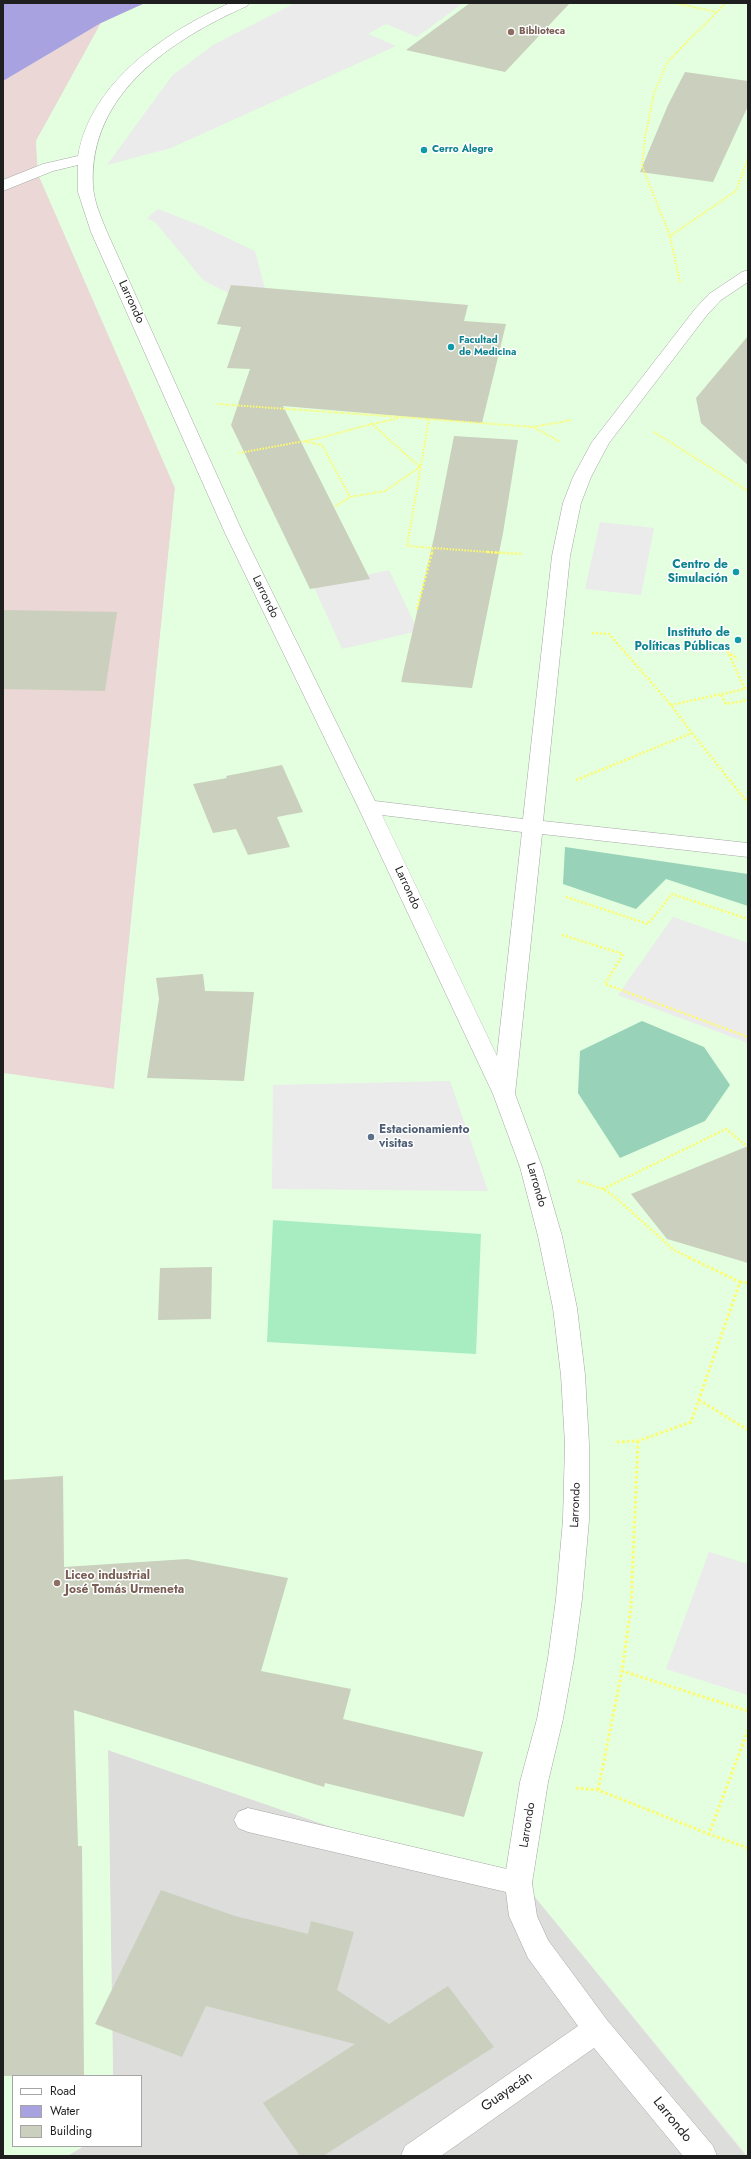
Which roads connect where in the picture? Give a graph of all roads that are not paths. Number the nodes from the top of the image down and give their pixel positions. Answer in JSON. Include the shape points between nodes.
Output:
{"nodes":[{"id":1,"x":242,"y":3,"type":"edge"},
{"id":2,"x":85,"y":159,"type":"junction"},
{"id":3,"x":3,"y":186,"type":"edge"},
{"id":4,"x":748,"y":275,"type":"edge"},
{"id":5,"x":368,"y":806,"type":"junction"},
{"id":6,"x":532,"y":827,"type":"junction"},
{"id":7,"x":748,"y":850,"type":"edge"},
{"id":8,"x":504,"y":1094,"type":"junction"},
{"id":9,"x":248,"y":1820,"type":"dead end"},
{"id":10,"x":518,"y":1883,"type":"junction"},
{"id":11,"x":597,"y":2029,"type":"junction"},
{"id":12,"x":416,"y":2156,"type":"edge"},
{"id":13,"x":702,"y":2156,"type":"edge"}],
"edges":[{"from":1,"to":2,"type":"street","name":"Larrondo","via":[[222,11],[171,42],[128,77],[98,118]]},
{"from":2,"to":3,"type":"street","via":[[48,167]]},
{"from":2,"to":5,"type":"street","name":"Larrondo","via":[[85,186],[89,209],[234,533]]},
{"from":4,"to":6,"type":"street","via":[[715,297],[689,328],[624,409],[601,442],[582,477],[565,529],[561,556]]},
{"from":5,"to":6,"type":"street"},
{"from":5,"to":8,"type":"street","name":"Larrondo"},
{"from":6,"to":7,"type":"street"},
{"from":6,"to":8,"type":"street"},
{"from":8,"to":10,"type":"street","name":"Larrondo","via":[[532,1167],[550,1236],[565,1308],[573,1375],[577,1444],[576,1520],[569,1599],[550,1719],[534,1782]]},
{"from":9,"to":10,"type":"street"},
{"from":10,"to":11,"type":"street","name":"Larrondo","via":[[523,1916],[538,1949]]},
{"from":11,"to":12,"type":"street","name":"Guayacán"},
{"from":11,"to":13,"type":"street","name":"Larrondo"}]}
